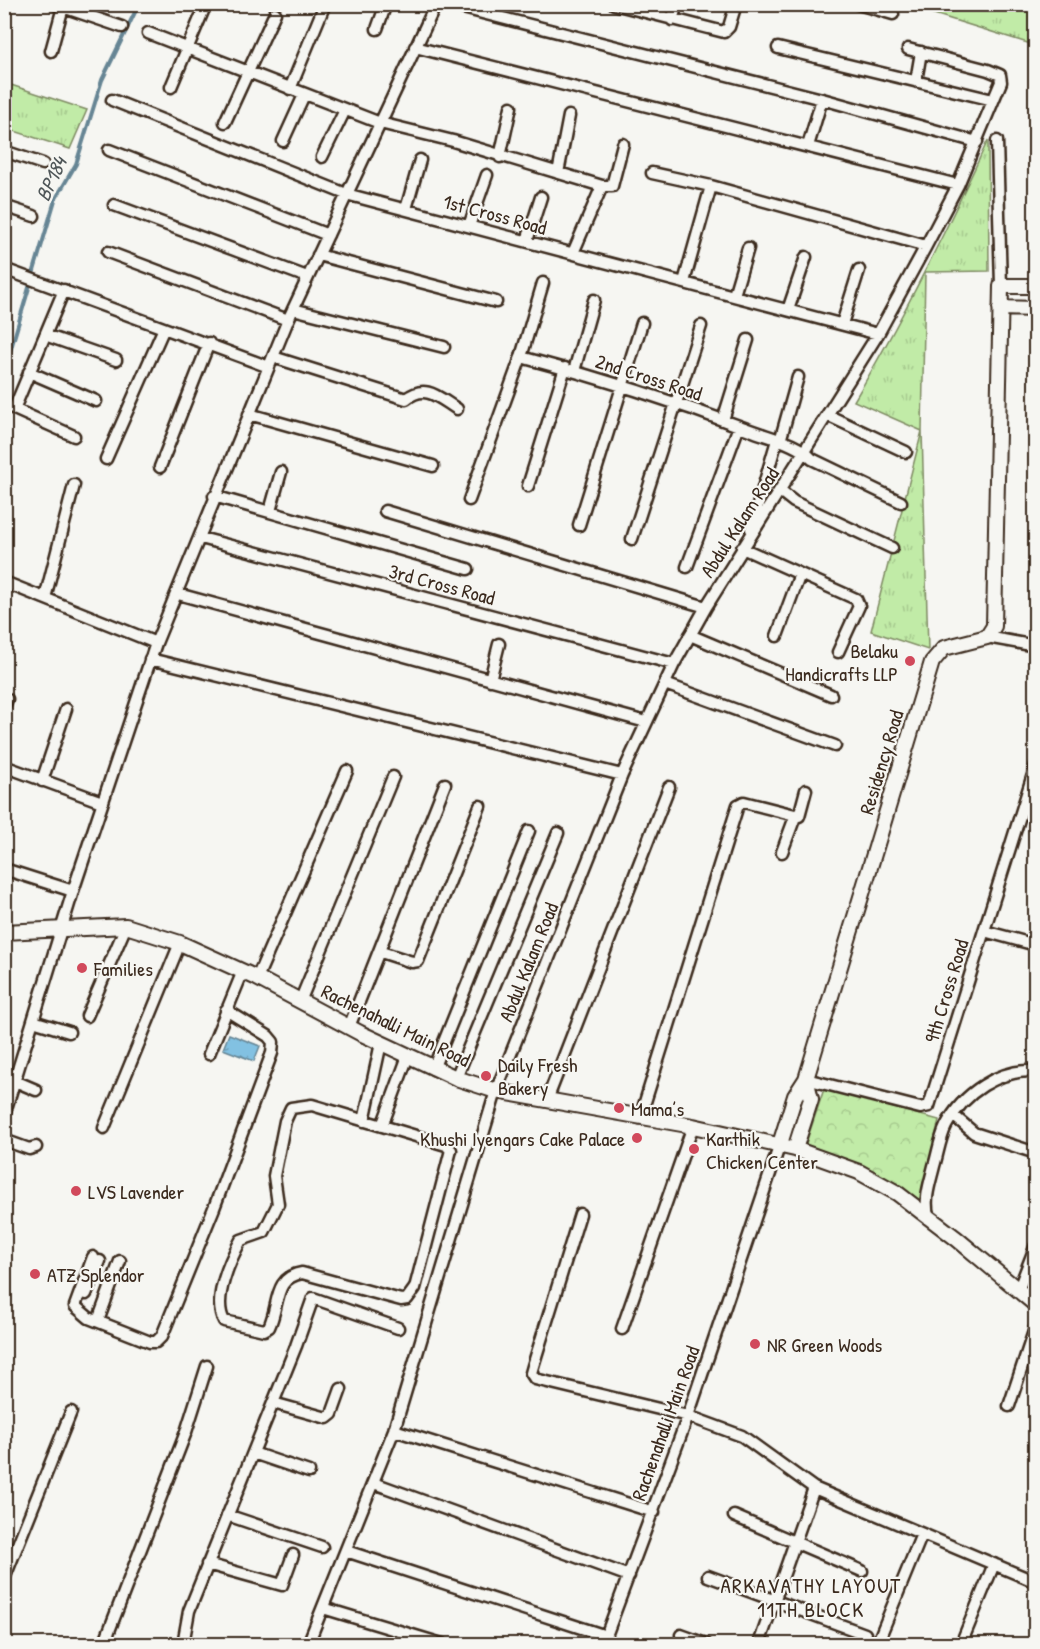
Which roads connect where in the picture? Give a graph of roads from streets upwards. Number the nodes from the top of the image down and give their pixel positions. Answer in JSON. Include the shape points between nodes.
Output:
{"nodes":[{"id":1,"x":206,"y":4,"type":"edge"},
{"id":2,"x":325,"y":4,"type":"edge"},
{"id":3,"x":386,"y":4,"type":"edge"},
{"id":4,"x":436,"y":4,"type":"edge"},
{"id":5,"x":447,"y":4,"type":"edge"},
{"id":6,"x":614,"y":4,"type":"edge"},
{"id":7,"x":677,"y":4,"type":"edge"},
{"id":8,"x":736,"y":4,"type":"edge"},
{"id":9,"x":858,"y":4,"type":"edge"},
{"id":10,"x":58,"y":6,"type":"edge"},
{"id":11,"x":629,"y":6,"type":"edge"},
{"id":12,"x":275,"y":13,"type":"dead end"},
{"id":13,"x":893,"y":14,"type":"dead end"},
{"id":14,"x":672,"y":20,"type":"junction"},
{"id":15,"x":122,"y":27,"type":"dead end"},
{"id":16,"x":377,"y":29,"type":"dead end"},
{"id":17,"x":148,"y":33,"type":"dead end"},
{"id":18,"x":187,"y":47,"type":"junction"},
{"id":19,"x":415,"y":47,"type":"junction"},
{"id":20,"x":778,"y":48,"type":"dead end"},
{"id":21,"x":908,"y":49,"type":"dead end"},
{"id":22,"x":51,"y":51,"type":"dead end"},
{"id":23,"x":921,"y":52,"type":"junction"},
{"id":24,"x":248,"y":72,"type":"junction"},
{"id":25,"x":916,"y":81,"type":"junction"},
{"id":26,"x":171,"y":87,"type":"dead end"},
{"id":27,"x":290,"y":89,"type":"junction"},
{"id":28,"x":304,"y":95,"type":"junction"},
{"id":29,"x":822,"y":99,"type":"junction"},
{"id":30,"x":112,"y":100,"type":"dead end"},
{"id":31,"x":993,"y":100,"type":"junction"},
{"id":32,"x":512,"y":107,"type":"dead end"},
{"id":33,"x":345,"y":110,"type":"junction"},
{"id":34,"x":568,"y":116,"type":"dead end"},
{"id":35,"x":225,"y":122,"type":"dead end"},
{"id":36,"x":380,"y":123,"type":"junction"},
{"id":37,"x":283,"y":141,"type":"dead end"},
{"id":38,"x":997,"y":141,"type":"dead end"},
{"id":39,"x":977,"y":142,"type":"junction"},
{"id":40,"x":623,"y":144,"type":"dead end"},
{"id":41,"x":808,"y":146,"type":"junction"},
{"id":42,"x":109,"y":150,"type":"dead end"},
{"id":43,"x":4,"y":151,"type":"edge"},
{"id":44,"x":322,"y":157,"type":"dead end"},
{"id":45,"x":500,"y":157,"type":"junction"},
{"id":46,"x":420,"y":160,"type":"dead end"},
{"id":47,"x":43,"y":164,"type":"dead end"},
{"id":48,"x":558,"y":173,"type":"junction"},
{"id":49,"x":652,"y":173,"type":"dead end"},
{"id":50,"x":488,"y":175,"type":"dead end"},
{"id":51,"x":958,"y":185,"type":"junction"},
{"id":52,"x":602,"y":186,"type":"junction"},
{"id":53,"x":711,"y":186,"type":"junction"},
{"id":54,"x":346,"y":194,"type":"junction"},
{"id":55,"x":541,"y":197,"type":"dead end"},
{"id":56,"x":114,"y":205,"type":"dead end"},
{"id":57,"x":4,"y":206,"type":"edge"},
{"id":58,"x":406,"y":209,"type":"junction"},
{"id":59,"x":34,"y":216,"type":"dead end"},
{"id":60,"x":469,"y":226,"type":"junction"},
{"id":61,"x":328,"y":235,"type":"junction"},
{"id":62,"x":527,"y":241,"type":"junction"},
{"id":63,"x":926,"y":246,"type":"junction"},
{"id":64,"x":748,"y":248,"type":"dead end"},
{"id":65,"x":108,"y":252,"type":"dead end"},
{"id":66,"x":573,"y":253,"type":"junction"},
{"id":67,"x":318,"y":255,"type":"junction"},
{"id":68,"x":806,"y":257,"type":"dead end"},
{"id":69,"x":4,"y":269,"type":"edge"},
{"id":70,"x":859,"y":270,"type":"dead end"},
{"id":71,"x":307,"y":277,"type":"junction"},
{"id":72,"x":684,"y":282,"type":"junction"},
{"id":73,"x":543,"y":283,"type":"dead end"},
{"id":74,"x":1001,"y":286,"type":"junction"},
{"id":75,"x":1035,"y":286,"type":"edge"},
{"id":76,"x":64,"y":290,"type":"junction"},
{"id":77,"x":734,"y":295,"type":"junction"},
{"id":78,"x":594,"y":300,"type":"dead end"},
{"id":79,"x":496,"y":302,"type":"dead end"},
{"id":80,"x":1000,"y":308,"type":"junction"},
{"id":81,"x":1035,"y":309,"type":"edge"},
{"id":82,"x":788,"y":310,"type":"junction"},
{"id":83,"x":290,"y":314,"type":"junction"},
{"id":84,"x":642,"y":323,"type":"dead end"},
{"id":85,"x":842,"y":324,"type":"junction"},
{"id":86,"x":701,"y":326,"type":"dead end"},
{"id":87,"x":164,"y":328,"type":"junction"},
{"id":88,"x":878,"y":334,"type":"junction"},
{"id":89,"x":45,"y":335,"type":"junction"},
{"id":90,"x":748,"y":340,"type":"dead end"},
{"id":91,"x":209,"y":343,"type":"junction"},
{"id":92,"x":444,"y":347,"type":"dead end"},
{"id":93,"x":521,"y":357,"type":"junction"},
{"id":94,"x":116,"y":360,"type":"dead end"},
{"id":95,"x":271,"y":362,"type":"junction"},
{"id":96,"x":569,"y":370,"type":"junction"},
{"id":97,"x":29,"y":372,"type":"junction"},
{"id":98,"x":798,"y":377,"type":"dead end"},
{"id":99,"x":621,"y":387,"type":"junction"},
{"id":100,"x":96,"y":401,"type":"dead end"},
{"id":101,"x":678,"y":404,"type":"junction"},
{"id":102,"x":457,"y":409,"type":"dead end"},
{"id":103,"x":249,"y":414,"type":"junction"},
{"id":104,"x":827,"y":415,"type":"junction"},
{"id":105,"x":723,"y":420,"type":"junction"},
{"id":106,"x":739,"y":426,"type":"junction"},
{"id":107,"x":74,"y":436,"type":"dead end"},
{"id":108,"x":778,"y":441,"type":"junction"},
{"id":109,"x":805,"y":451,"type":"junction"},
{"id":110,"x":906,"y":452,"type":"dead end"},
{"id":111,"x":105,"y":459,"type":"dead end"},
{"id":112,"x":433,"y":466,"type":"dead end"},
{"id":113,"x":160,"y":467,"type":"dead end"},
{"id":114,"x":281,"y":472,"type":"dead end"},
{"id":115,"x":74,"y":485,"type":"dead end"},
{"id":116,"x":528,"y":486,"type":"dead end"},
{"id":117,"x":780,"y":491,"type":"junction"},
{"id":118,"x":214,"y":496,"type":"junction"},
{"id":119,"x":469,"y":500,"type":"dead end"},
{"id":120,"x":901,"y":502,"type":"dead end"},
{"id":121,"x":270,"y":511,"type":"junction"},
{"id":122,"x":385,"y":511,"type":"dead end"},
{"id":123,"x":579,"y":525,"type":"dead end"},
{"id":124,"x":749,"y":537,"type":"junction"},
{"id":125,"x":201,"y":538,"type":"junction"},
{"id":126,"x":632,"y":539,"type":"dead end"},
{"id":127,"x":742,"y":548,"type":"junction"},
{"id":128,"x":892,"y":548,"type":"dead end"},
{"id":129,"x":687,"y":567,"type":"dead end"},
{"id":130,"x":468,"y":569,"type":"dead end"},
{"id":131,"x":800,"y":574,"type":"junction"},
{"id":132,"x":4,"y":582,"type":"edge"},
{"id":133,"x":178,"y":594,"type":"junction"},
{"id":134,"x":45,"y":598,"type":"junction"},
{"id":135,"x":706,"y":607,"type":"junction"},
{"id":136,"x":690,"y":635,"type":"junction"},
{"id":137,"x":777,"y":636,"type":"dead end"},
{"id":138,"x":987,"y":637,"type":"junction"},
{"id":139,"x":156,"y":643,"type":"junction"},
{"id":140,"x":500,"y":644,"type":"dead end"},
{"id":141,"x":1035,"y":646,"type":"edge"},
{"id":142,"x":838,"y":652,"type":"dead end"},
{"id":143,"x":150,"y":659,"type":"junction"},
{"id":144,"x":674,"y":664,"type":"junction"},
{"id":145,"x":490,"y":680,"type":"junction"},
{"id":146,"x":664,"y":684,"type":"junction"},
{"id":147,"x":831,"y":695,"type":"dead end"},
{"id":148,"x":66,"y":709,"type":"dead end"},
{"id":149,"x":646,"y":722,"type":"junction"},
{"id":150,"x":835,"y":746,"type":"dead end"},
{"id":151,"x":1035,"y":765,"type":"edge"},
{"id":152,"x":4,"y":766,"type":"edge"},
{"id":153,"x":347,"y":771,"type":"dead end"},
{"id":154,"x":622,"y":775,"type":"junction"},
{"id":155,"x":393,"y":777,"type":"dead end"},
{"id":156,"x":42,"y":781,"type":"junction"},
{"id":157,"x":445,"y":784,"type":"dead end"},
{"id":158,"x":669,"y":788,"type":"dead end"},
{"id":159,"x":806,"y":790,"type":"dead end"},
{"id":160,"x":102,"y":802,"type":"junction"},
{"id":161,"x":480,"y":806,"type":"dead end"},
{"id":162,"x":795,"y":817,"type":"junction"},
{"id":163,"x":529,"y":831,"type":"dead end"},
{"id":164,"x":558,"y":833,"type":"dead end"},
{"id":165,"x":782,"y":852,"type":"dead end"},
{"id":166,"x":4,"y":869,"type":"edge"},
{"id":167,"x":73,"y":891,"type":"junction"},
{"id":168,"x":126,"y":926,"type":"junction"},
{"id":169,"x":63,"y":929,"type":"junction"},
{"id":170,"x":984,"y":931,"type":"junction"},
{"id":171,"x":4,"y":932,"type":"edge"},
{"id":172,"x":180,"y":943,"type":"junction"},
{"id":173,"x":1035,"y":945,"type":"edge"},
{"id":174,"x":381,"y":952,"type":"junction"},
{"id":175,"x":243,"y":971,"type":"junction"},
{"id":176,"x":257,"y":978,"type":"junction"},
{"id":177,"x":301,"y":999,"type":"junction"},
{"id":178,"x":226,"y":1010,"type":"junction"},
{"id":179,"x":87,"y":1016,"type":"dead end"},
{"id":180,"x":33,"y":1021,"type":"junction"},
{"id":181,"x":349,"y":1027,"type":"junction"},
{"id":182,"x":69,"y":1032,"type":"dead end"},
{"id":183,"x":381,"y":1043,"type":"junction"},
{"id":184,"x":209,"y":1054,"type":"dead end"},
{"id":185,"x":408,"y":1056,"type":"junction"},
{"id":186,"x":433,"y":1069,"type":"junction"},
{"id":187,"x":1035,"y":1071,"type":"edge"},
{"id":188,"x":456,"y":1078,"type":"junction"},
{"id":189,"x":806,"y":1079,"type":"junction"},
{"id":190,"x":15,"y":1081,"type":"junction"},
{"id":191,"x":36,"y":1090,"type":"dead end"},
{"id":192,"x":496,"y":1090,"type":"junction"},
{"id":193,"x":547,"y":1101,"type":"junction"},
{"id":194,"x":4,"y":1115,"type":"edge"},
{"id":195,"x":953,"y":1115,"type":"junction"},
{"id":196,"x":640,"y":1118,"type":"junction"},
{"id":197,"x":364,"y":1120,"type":"junction"},
{"id":198,"x":382,"y":1126,"type":"junction"},
{"id":199,"x":693,"y":1126,"type":"junction"},
{"id":200,"x":104,"y":1128,"type":"dead end"},
{"id":201,"x":4,"y":1140,"type":"edge"},
{"id":202,"x":780,"y":1144,"type":"junction"},
{"id":203,"x":36,"y":1147,"type":"dead end"},
{"id":204,"x":795,"y":1149,"type":"junction"},
{"id":205,"x":1035,"y":1153,"type":"edge"},
{"id":206,"x":580,"y":1214,"type":"dead end"},
{"id":207,"x":928,"y":1215,"type":"junction"},
{"id":208,"x":1035,"y":1245,"type":"edge"},
{"id":209,"x":96,"y":1259,"type":"dead end"},
{"id":210,"x":120,"y":1261,"type":"dead end"},
{"id":211,"x":1018,"y":1291,"type":"junction"},
{"id":212,"x":1035,"y":1305,"type":"edge"},
{"id":213,"x":98,"y":1321,"type":"junction"},
{"id":214,"x":1035,"y":1325,"type":"edge"},
{"id":215,"x":398,"y":1328,"type":"dead end"},
{"id":216,"x":622,"y":1329,"type":"dead end"},
{"id":217,"x":207,"y":1366,"type":"dead end"},
{"id":218,"x":341,"y":1389,"type":"dead end"},
{"id":219,"x":273,"y":1403,"type":"junction"},
{"id":220,"x":1009,"y":1406,"type":"dead end"},
{"id":221,"x":71,"y":1412,"type":"dead end"},
{"id":222,"x":688,"y":1416,"type":"junction"},
{"id":223,"x":394,"y":1430,"type":"junction"},
{"id":224,"x":253,"y":1453,"type":"junction"},
{"id":225,"x":309,"y":1472,"type":"dead end"},
{"id":226,"x":374,"y":1483,"type":"junction"},
{"id":227,"x":814,"y":1488,"type":"junction"},
{"id":228,"x":654,"y":1512,"type":"junction"},
{"id":229,"x":227,"y":1515,"type":"junction"},
{"id":230,"x":734,"y":1516,"type":"dead end"},
{"id":231,"x":922,"y":1534,"type":"junction"},
{"id":232,"x":796,"y":1542,"type":"junction"},
{"id":233,"x":322,"y":1548,"type":"dead end"},
{"id":234,"x":346,"y":1551,"type":"junction"},
{"id":235,"x":293,"y":1555,"type":"dead end"},
{"id":236,"x":207,"y":1564,"type":"junction"},
{"id":237,"x":994,"y":1564,"type":"junction"},
{"id":238,"x":862,"y":1571,"type":"dead end"},
{"id":239,"x":629,"y":1576,"type":"junction"},
{"id":240,"x":708,"y":1576,"type":"dead end"},
{"id":241,"x":4,"y":1579,"type":"edge"},
{"id":242,"x":1035,"y":1582,"type":"edge"},
{"id":243,"x":775,"y":1600,"type":"junction"},
{"id":244,"x":323,"y":1608,"type":"junction"},
{"id":245,"x":865,"y":1634,"type":"dead end"},
{"id":246,"x":681,"y":1635,"type":"dead end"},
{"id":247,"x":604,"y":1640,"type":"edge"},
{"id":248,"x":418,"y":1641,"type":"edge"},
{"id":249,"x":104,"y":1644,"type":"edge"},
{"id":250,"x":183,"y":1644,"type":"edge"},
{"id":251,"x":308,"y":1644,"type":"edge"},
{"id":252,"x":442,"y":1644,"type":"edge"},
{"id":253,"x":706,"y":1644,"type":"edge"},
{"id":254,"x":759,"y":1644,"type":"edge"},
{"id":255,"x":877,"y":1644,"type":"edge"},
{"id":256,"x":961,"y":1644,"type":"edge"}],
"edges":[{"from":1,"to":18,"type":"street"},
{"from":2,"to":27,"type":"street"},
{"from":3,"to":16,"type":"street"},
{"from":4,"to":19,"type":"street"},
{"from":5,"to":29,"type":"street"},
{"from":6,"to":11,"type":"street"},
{"from":7,"to":14,"type":"street"},
{"from":8,"to":14,"type":"street","via":[[724,32]]},
{"from":9,"to":13,"type":"street"},
{"from":10,"to":15,"type":"street"},
{"from":10,"to":22,"type":"street"},
{"from":11,"to":14,"type":"street"},
{"from":12,"to":24,"type":"street"},
{"from":17,"to":18,"type":"street"},
{"from":18,"to":24,"type":"street"},
{"from":18,"to":26,"type":"street"},
{"from":19,"to":36,"type":"street"},
{"from":19,"to":41,"type":"street"},
{"from":20,"to":25,"type":"street"},
{"from":21,"to":23,"type":"street","name":"Abdul Kalam Road"},
{"from":23,"to":25,"type":"street"},
{"from":23,"to":31,"type":"street","name":"Abdul Kalam Road","via":[[1000,75]]},
{"from":24,"to":27,"type":"street"},
{"from":24,"to":35,"type":"street"},
{"from":25,"to":31,"type":"street"},
{"from":27,"to":28,"type":"street"},
{"from":28,"to":33,"type":"street"},
{"from":28,"to":37,"type":"street"},
{"from":29,"to":39,"type":"street"},
{"from":29,"to":41,"type":"street"},
{"from":30,"to":54,"type":"street","name":"1st Cross Road"},
{"from":31,"to":39,"type":"street","name":"Abdul Kalam Road"},
{"from":32,"to":45,"type":"street"},
{"from":33,"to":36,"type":"street"},
{"from":33,"to":44,"type":"street"},
{"from":34,"to":48,"type":"street"},
{"from":36,"to":45,"type":"street"},
{"from":36,"to":54,"type":"street"},
{"from":38,"to":74,"type":"street"},
{"from":39,"to":51,"type":"street","name":"Abdul Kalam Road"},
{"from":40,"to":52,"type":"street","via":[[612,186]]},
{"from":41,"to":51,"type":"street"},
{"from":42,"to":61,"type":"street"},
{"from":43,"to":47,"type":"street"},
{"from":45,"to":48,"type":"street"},
{"from":46,"to":58,"type":"street"},
{"from":48,"to":52,"type":"street"},
{"from":49,"to":53,"type":"street"},
{"from":50,"to":60,"type":"street"},
{"from":51,"to":63,"type":"street","name":"Abdul Kalam Road"},
{"from":52,"to":66,"type":"street"},
{"from":53,"to":63,"type":"street"},
{"from":53,"to":72,"type":"street"},
{"from":54,"to":58,"type":"street","name":"1st Cross Road"},
{"from":54,"to":61,"type":"street"},
{"from":55,"to":62,"type":"street"},
{"from":56,"to":71,"type":"street"},
{"from":57,"to":59,"type":"street"},
{"from":58,"to":60,"type":"street","name":"1st Cross Road"},
{"from":60,"to":62,"type":"street","name":"1st Cross Road"},
{"from":61,"to":67,"type":"street"},
{"from":62,"to":66,"type":"street","name":"1st Cross Road"},
{"from":63,"to":88,"type":"street","name":"Abdul Kalam Road"},
{"from":64,"to":77,"type":"street"},
{"from":65,"to":83,"type":"street"},
{"from":66,"to":72,"type":"street","name":"1st Cross Road"},
{"from":67,"to":71,"type":"street"},
{"from":67,"to":79,"type":"street"},
{"from":68,"to":82,"type":"street"},
{"from":69,"to":76,"type":"street"},
{"from":70,"to":85,"type":"street"},
{"from":71,"to":83,"type":"street"},
{"from":72,"to":77,"type":"street","name":"1st Cross Road"},
{"from":73,"to":93,"type":"street"},
{"from":74,"to":75,"type":"street"},
{"from":74,"to":80,"type":"street"},
{"from":76,"to":87,"type":"street"},
{"from":76,"to":89,"type":"street"},
{"from":77,"to":82,"type":"street","name":"1st Cross Road"},
{"from":78,"to":96,"type":"street"},
{"from":80,"to":81,"type":"street"},
{"from":80,"to":138,"type":"street","via":[[994,626]]},
{"from":82,"to":85,"type":"street","name":"1st Cross Road"},
{"from":83,"to":92,"type":"street"},
{"from":83,"to":95,"type":"street"},
{"from":84,"to":99,"type":"street"},
{"from":85,"to":88,"type":"street","name":"1st Cross Road"},
{"from":86,"to":101,"type":"street"},
{"from":87,"to":91,"type":"street"},
{"from":87,"to":111,"type":"street"},
{"from":88,"to":104,"type":"street","name":"Abdul Kalam Road"},
{"from":89,"to":94,"type":"street"},
{"from":89,"to":97,"type":"street"},
{"from":90,"to":105,"type":"street"},
{"from":91,"to":95,"type":"street"},
{"from":91,"to":113,"type":"street"},
{"from":93,"to":96,"type":"street","name":"2nd Cross Road"},
{"from":93,"to":119,"type":"street"},
{"from":95,"to":102,"type":"street","via":[[406,399],[420,390],[430,391]]},
{"from":95,"to":103,"type":"street"},
{"from":96,"to":99,"type":"street","name":"2nd Cross Road"},
{"from":96,"to":116,"type":"street"},
{"from":97,"to":100,"type":"street"},
{"from":97,"to":107,"type":"street","via":[[14,410]]},
{"from":98,"to":108,"type":"street"},
{"from":99,"to":101,"type":"street","name":"2nd Cross Road"},
{"from":99,"to":123,"type":"street"},
{"from":101,"to":105,"type":"street","name":"2nd Cross Road"},
{"from":101,"to":126,"type":"street"},
{"from":103,"to":112,"type":"street"},
{"from":103,"to":118,"type":"street"},
{"from":104,"to":109,"type":"street","name":"Abdul Kalam Road"},
{"from":104,"to":110,"type":"street"},
{"from":105,"to":106,"type":"street","name":"2nd Cross Road"},
{"from":106,"to":108,"type":"street","name":"2nd Cross Road"},
{"from":106,"to":129,"type":"street"},
{"from":108,"to":109,"type":"street","name":"2nd Cross Road"},
{"from":108,"to":124,"type":"street"},
{"from":109,"to":117,"type":"street","name":"Abdul Kalam Road"},
{"from":109,"to":120,"type":"street","name":"2nd Cross Road","via":[[812,459]]},
{"from":114,"to":121,"type":"street"},
{"from":115,"to":134,"type":"street"},
{"from":117,"to":124,"type":"street","name":"Abdul Kalam Road"},
{"from":117,"to":128,"type":"street","via":[[794,502]]},
{"from":118,"to":121,"type":"street"},
{"from":118,"to":125,"type":"street"},
{"from":121,"to":130,"type":"street"},
{"from":122,"to":135,"type":"street"},
{"from":124,"to":127,"type":"street","name":"Abdul Kalam Road"},
{"from":125,"to":133,"type":"street"},
{"from":125,"to":144,"type":"street","name":"3rd Cross Road"},
{"from":127,"to":131,"type":"street"},
{"from":127,"to":135,"type":"street","name":"Abdul Kalam Road"},
{"from":131,"to":137,"type":"street"},
{"from":131,"to":142,"type":"street","via":[[856,599],[859,606]]},
{"from":132,"to":134,"type":"street"},
{"from":133,"to":139,"type":"street"},
{"from":133,"to":145,"type":"street"},
{"from":134,"to":139,"type":"street"},
{"from":135,"to":136,"type":"street","name":"Abdul Kalam Road"},
{"from":136,"to":144,"type":"street","name":"Abdul Kalam Road"},
{"from":136,"to":147,"type":"street"},
{"from":138,"to":141,"type":"street"},
{"from":138,"to":189,"type":"street","name":"Residency Road","via":[[944,648],[932,662]]},
{"from":139,"to":143,"type":"street"},
{"from":140,"to":145,"type":"street"},
{"from":143,"to":154,"type":"street"},
{"from":143,"to":160,"type":"street"},
{"from":144,"to":146,"type":"street","name":"Abdul Kalam Road"},
{"from":145,"to":149,"type":"street"},
{"from":146,"to":149,"type":"street","name":"Abdul Kalam Road"},
{"from":146,"to":150,"type":"street"},
{"from":148,"to":156,"type":"street"},
{"from":149,"to":154,"type":"street","name":"Abdul Kalam Road"},
{"from":151,"to":170,"type":"street","name":"9th Cross Road"},
{"from":152,"to":156,"type":"street"},
{"from":153,"to":176,"type":"street"},
{"from":154,"to":192,"type":"street","name":"Abdul Kalam Road"},
{"from":155,"to":177,"type":"street"},
{"from":156,"to":160,"type":"street"},
{"from":157,"to":174,"type":"street"},
{"from":158,"to":193,"type":"street"},
{"from":159,"to":162,"type":"street","via":[[799,816]]},
{"from":160,"to":167,"type":"street"},
{"from":161,"to":174,"type":"street","via":[[418,961]]},
{"from":162,"to":165,"type":"street"},
{"from":162,"to":196,"type":"street","via":[[744,802],[738,805]]},
{"from":163,"to":186,"type":"street"},
{"from":164,"to":188,"type":"street"},
{"from":166,"to":167,"type":"street"},
{"from":167,"to":169,"type":"street"},
{"from":168,"to":169,"type":"street","name":"Rachenahalli Main Road"},
{"from":168,"to":172,"type":"street","name":"Rachenahalli Main Road"},
{"from":168,"to":179,"type":"street"},
{"from":169,"to":171,"type":"street","name":"Rachenahalli Main Road"},
{"from":169,"to":180,"type":"street"},
{"from":170,"to":173,"type":"street"},
{"from":170,"to":189,"type":"street","name":"9th Cross Road","via":[[929,1106],[920,1108]]},
{"from":172,"to":175,"type":"street","name":"Rachenahalli Main Road"},
{"from":172,"to":200,"type":"street"},
{"from":174,"to":181,"type":"street"},
{"from":175,"to":176,"type":"street","name":"Rachenahalli Main Road"},
{"from":175,"to":178,"type":"street"},
{"from":176,"to":177,"type":"street","name":"Rachenahalli Main Road"},
{"from":177,"to":181,"type":"street","name":"Rachenahalli Main Road"},
{"from":178,"to":184,"type":"street"},
{"from":178,"to":213,"type":"street","via":[[268,1036],[273,1042],[272,1053],[162,1336],[150,1342]]},
{"from":180,"to":182,"type":"street"},
{"from":180,"to":190,"type":"street"},
{"from":181,"to":183,"type":"street","name":"Rachenahalli Main Road"},
{"from":183,"to":185,"type":"street","name":"Rachenahalli Main Road"},
{"from":183,"to":197,"type":"street"},
{"from":185,"to":186,"type":"street","name":"Rachenahalli Main Road"},
{"from":185,"to":198,"type":"street"},
{"from":186,"to":188,"type":"street","name":"Rachenahalli Main Road"},
{"from":187,"to":195,"type":"street","via":[[1006,1073],[969,1096]]},
{"from":188,"to":192,"type":"street","name":"Rachenahalli Main Road"},
{"from":189,"to":202,"type":"street","name":"Residency Road","via":[[795,1096]]},
{"from":189,"to":204,"type":"street","name":"Residency Road","via":[[810,1100]]},
{"from":190,"to":191,"type":"street"},
{"from":190,"to":194,"type":"street"},
{"from":192,"to":193,"type":"street","name":"Rachenahalli Main Road"},
{"from":192,"to":223,"type":"street","name":"Abdul Kalam Road"},
{"from":193,"to":196,"type":"street","name":"Rachenahalli Main Road"},
{"from":195,"to":205,"type":"street","via":[[974,1133]]},
{"from":195,"to":207,"type":"street","via":[[941,1140],[925,1202]]},
{"from":196,"to":199,"type":"street","name":"Rachenahalli Main Road"},
{"from":197,"to":198,"type":"street"},
{"from":197,"to":198,"type":"street","via":[[312,1105],[291,1108],[274,1176],[278,1204],[264,1232],[241,1240],[232,1257],[220,1300],[219,1312],[224,1320],[264,1330],[269,1327],[283,1281],[302,1273],[389,1298],[401,1300],[411,1294],[451,1150],[446,1145]]},
{"from":199,"to":202,"type":"street","name":"Rachenahalli Main Road"},
{"from":199,"to":216,"type":"street"},
{"from":201,"to":203,"type":"street","via":[[29,1149]]},
{"from":202,"to":204,"type":"street","name":"Rachenahalli Main Road"},
{"from":202,"to":222,"type":"street","name":"Rachenahalli Main Road"},
{"from":204,"to":207,"type":"street","name":"Rachenahalli Main Road","via":[[859,1172]]},
{"from":206,"to":222,"type":"street","via":[[531,1373],[535,1379],[549,1384]]},
{"from":207,"to":211,"type":"street","name":"Rachenahalli Main Road"},
{"from":208,"to":211,"type":"street"},
{"from":209,"to":213,"type":"street","via":[[75,1306]]},
{"from":210,"to":213,"type":"street"},
{"from":211,"to":212,"type":"street","name":"Rachenahalli Main Road"},
{"from":214,"to":220,"type":"street"},
{"from":215,"to":219,"type":"street","via":[[313,1298]]},
{"from":217,"to":249,"type":"street","via":[[186,1432]]},
{"from":218,"to":219,"type":"street","via":[[327,1418]]},
{"from":219,"to":224,"type":"street"},
{"from":221,"to":241,"type":"street"},
{"from":222,"to":227,"type":"street","via":[[742,1436]]},
{"from":222,"to":228,"type":"street","name":"Rachenahalli Main Road"},
{"from":223,"to":226,"type":"street","name":"Abdul Kalam Road"},
{"from":223,"to":228,"type":"street"},
{"from":224,"to":225,"type":"street"},
{"from":224,"to":229,"type":"street"},
{"from":226,"to":234,"type":"street","name":"Abdul Kalam Road"},
{"from":226,"to":239,"type":"street"},
{"from":227,"to":231,"type":"street"},
{"from":227,"to":232,"type":"street"},
{"from":228,"to":239,"type":"street","name":"Rachenahalli Main Road"},
{"from":229,"to":233,"type":"street"},
{"from":229,"to":236,"type":"street"},
{"from":230,"to":232,"type":"street"},
{"from":231,"to":237,"type":"street"},
{"from":231,"to":255,"type":"street"},
{"from":232,"to":238,"type":"street"},
{"from":232,"to":243,"type":"street"},
{"from":234,"to":244,"type":"street","name":"Abdul Kalam Road"},
{"from":234,"to":247,"type":"street"},
{"from":235,"to":236,"type":"street","via":[[282,1585]]},
{"from":236,"to":250,"type":"street","via":[[186,1618]]},
{"from":237,"to":242,"type":"street"},
{"from":237,"to":256,"type":"street"},
{"from":239,"to":247,"type":"street","name":"Rachenahalli Main Road"},
{"from":240,"to":243,"type":"street"},
{"from":243,"to":245,"type":"street"},
{"from":243,"to":254,"type":"street"},
{"from":244,"to":248,"type":"street"},
{"from":244,"to":251,"type":"street","name":"Abdul Kalam Road"},
{"from":246,"to":253,"type":"street"},
{"from":248,"to":252,"type":"street"}]}
